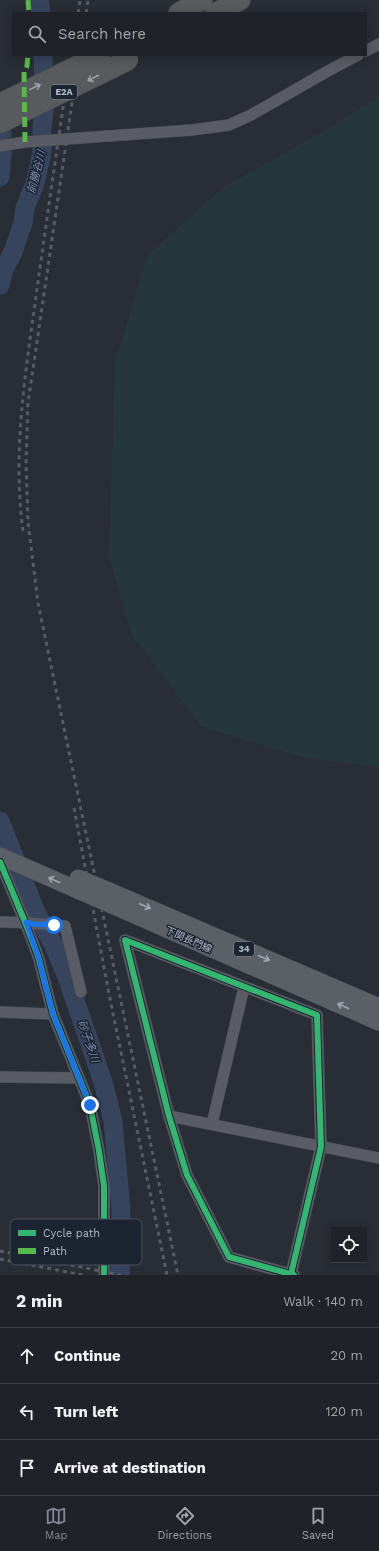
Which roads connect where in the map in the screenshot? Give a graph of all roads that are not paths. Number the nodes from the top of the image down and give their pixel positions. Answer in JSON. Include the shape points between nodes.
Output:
{"nodes":[{"id":1,"x":202,"y":0,"type":"edge"},
{"id":2,"x":240,"y":0,"type":"edge"},
{"id":3,"x":181,"y":12,"type":"edge"},
{"id":4,"x":218,"y":12,"type":"edge"},
{"id":5,"x":379,"y":44,"type":"edge"},
{"id":6,"x":367,"y":50,"type":"edge"},
{"id":7,"x":98,"y":56,"type":"edge"},
{"id":8,"x":356,"y":56,"type":"edge"},
{"id":9,"x":133,"y":58,"type":"edge"},
{"id":10,"x":0,"y":104,"type":"edge"},
{"id":11,"x":0,"y":123,"type":"edge"},
{"id":12,"x":0,"y":146,"type":"edge"},
{"id":13,"x":0,"y":843,"type":"edge"},
{"id":14,"x":0,"y":856,"type":"edge"},
{"id":15,"x":25,"y":861,"type":"junction"},
{"id":16,"x":0,"y":862,"type":"edge"},
{"id":17,"x":0,"y":884,"type":"edge"},
{"id":18,"x":12,"y":890,"type":"junction"},
{"id":19,"x":110,"y":898,"type":"junction"},
{"id":20,"x":0,"y":922,"type":"edge"},
{"id":21,"x":29,"y":923,"type":"junction"},
{"id":22,"x":244,"y":986,"type":"junction"},
{"id":23,"x":82,"y":992,"type":"dead end"},
{"id":24,"x":379,"y":1008,"type":"edge"},
{"id":25,"x":0,"y":1012,"type":"edge"},
{"id":26,"x":53,"y":1014,"type":"junction"},
{"id":27,"x":379,"y":1022,"type":"edge"},
{"id":28,"x":0,"y":1077,"type":"edge"},
{"id":29,"x":78,"y":1078,"type":"junction"},
{"id":30,"x":169,"y":1116,"type":"junction"},
{"id":31,"x":212,"y":1124,"type":"junction"},
{"id":32,"x":320,"y":1147,"type":"junction"},
{"id":33,"x":379,"y":1158,"type":"edge"},
{"id":34,"x":104,"y":1219,"type":"edge"},
{"id":35,"x":271,"y":1272,"type":"edge"},
{"id":36,"x":292,"y":1274,"type":"edge"}],
"edges":[{"from":1,"to":3,"type":"highway"},
{"from":2,"to":4,"type":"highway"},
{"from":5,"to":6,"type":"street"},
{"from":10,"to":7,"type":"highway","number":"E2A","one_way":true,"bridge":true},
{"from":8,"to":12,"type":"street","via":[[229,125]]},
{"from":9,"to":11,"type":"highway","number":"E2A","one_way":true,"bridge":true},
{"from":13,"to":15,"type":"main road","name":"下関長門線","number":"34"},
{"from":14,"to":15,"type":"main road","name":"下関長門線","number":"34"},
{"from":15,"to":19,"type":"main road","name":"下関長門線","number":"34","bridge":true},
{"from":16,"to":18,"type":"street"},
{"from":17,"to":18,"type":"street"},
{"from":18,"to":21,"type":"street"},
{"from":19,"to":24,"type":"main road","name":"下関長門線","number":"34","one_way":true},
{"from":27,"to":19,"type":"main road","name":"下関長門線","number":"34","one_way":true},
{"from":20,"to":21,"type":"street"},
{"from":21,"to":23,"type":"street","via":[[64,926]]},
{"from":21,"to":26,"type":"street"},
{"from":22,"to":30,"type":"street","via":[[125,940]]},
{"from":22,"to":31,"type":"street"},
{"from":22,"to":32,"type":"street","via":[[317,1014]]},
{"from":25,"to":26,"type":"street"},
{"from":26,"to":29,"type":"street"},
{"from":28,"to":29,"type":"street"},
{"from":29,"to":34,"type":"street","via":[[90,1105],[93,1120],[104,1186]]},
{"from":30,"to":31,"type":"street"},
{"from":30,"to":35,"type":"street","via":[[187,1175],[228,1257]]},
{"from":31,"to":32,"type":"street"},
{"from":32,"to":33,"type":"street"},
{"from":32,"to":36,"type":"street"},
{"from":35,"to":36,"type":"street"}]}
